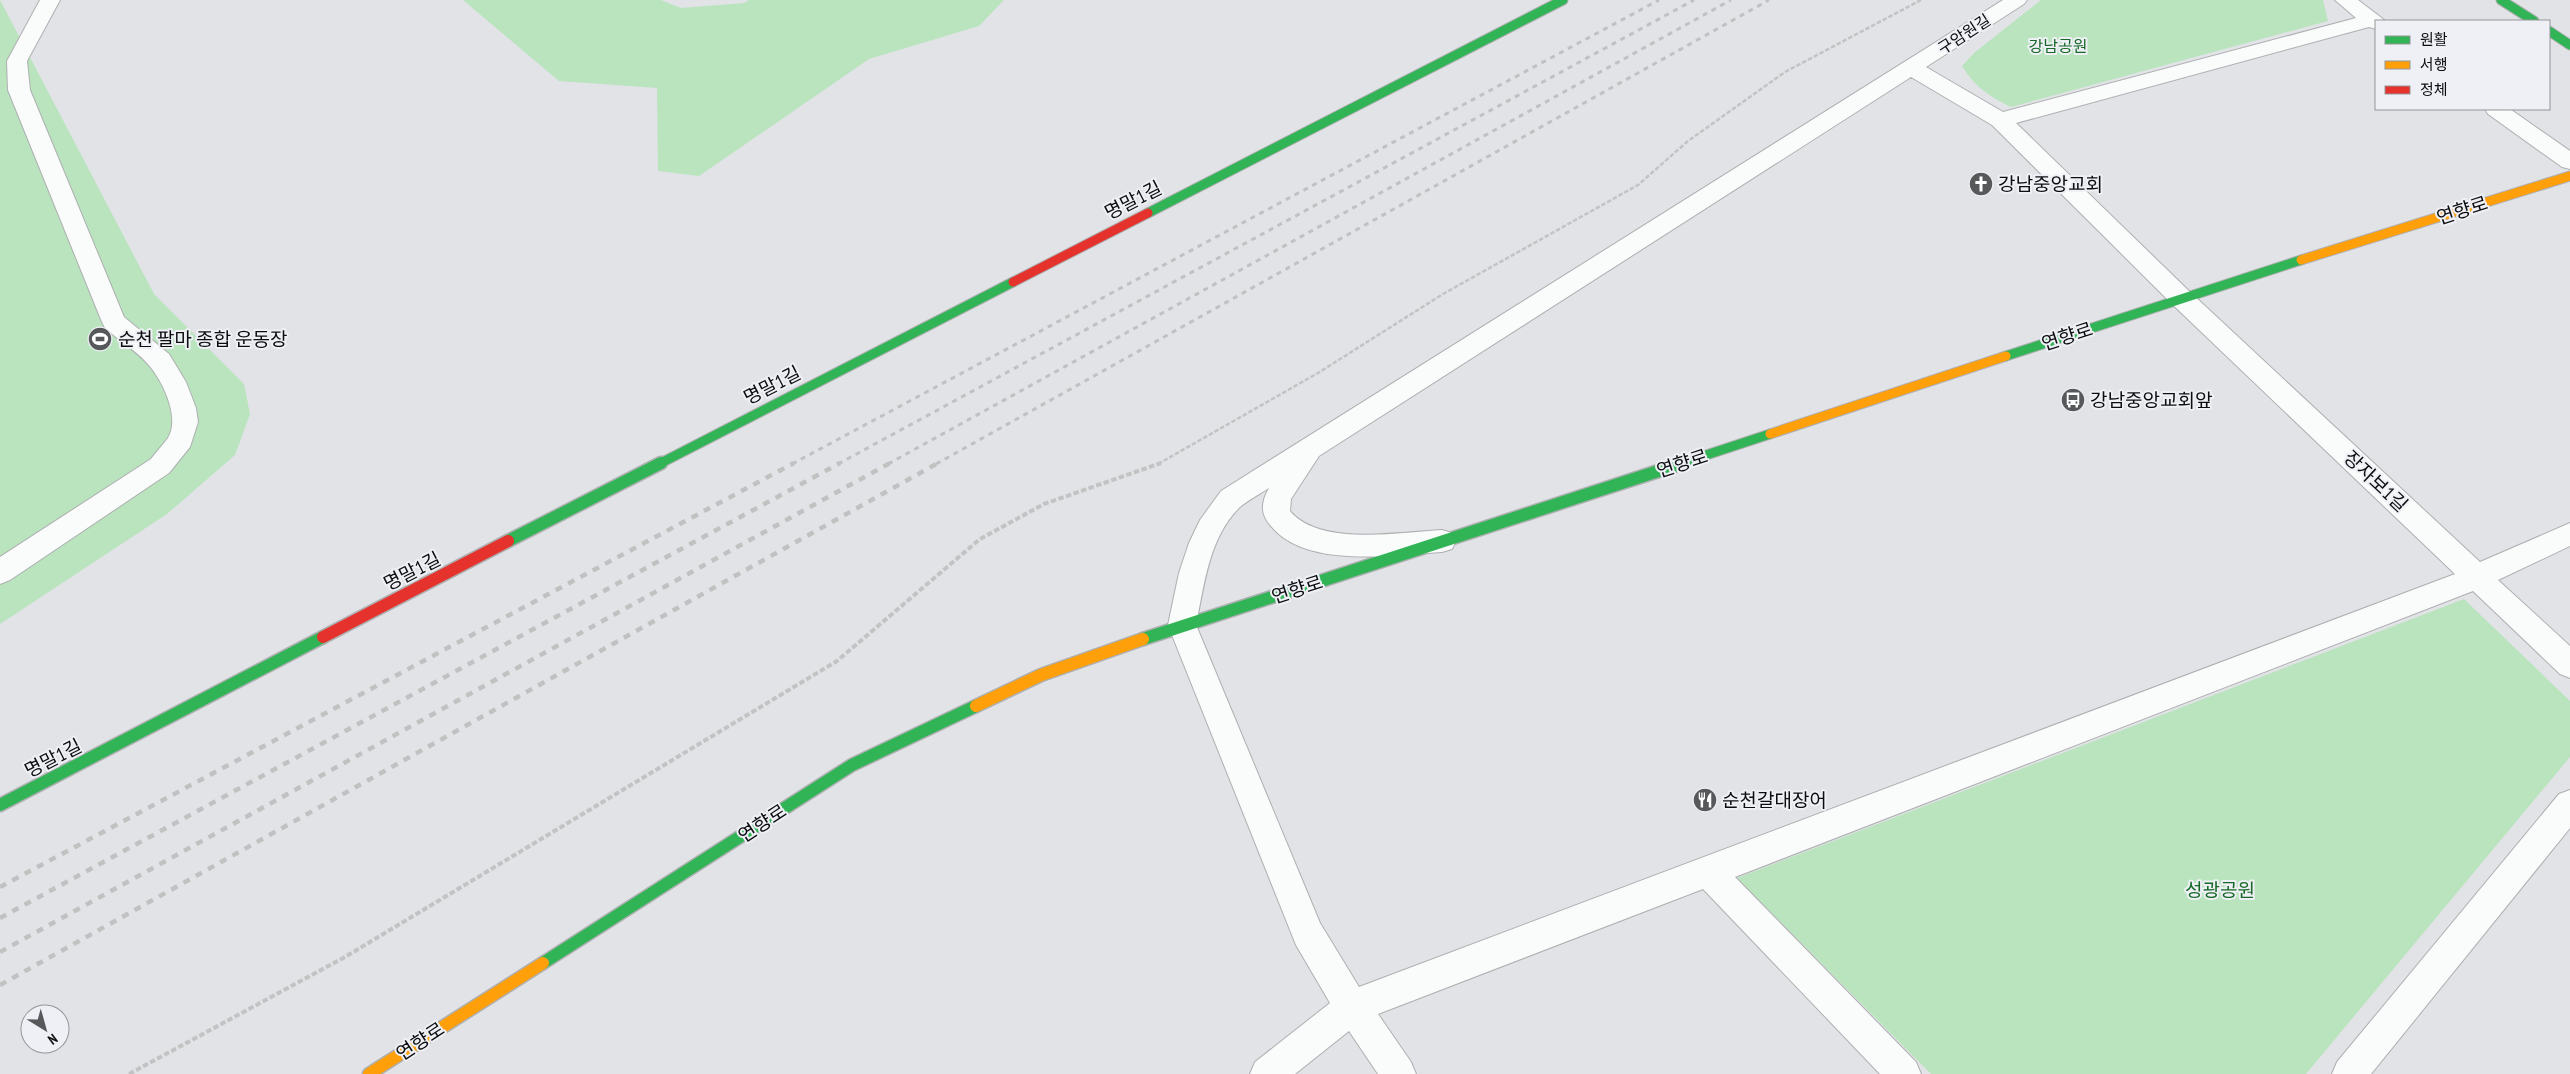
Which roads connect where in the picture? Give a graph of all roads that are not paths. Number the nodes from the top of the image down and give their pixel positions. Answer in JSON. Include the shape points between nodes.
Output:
{"nodes":[{"id":1,"x":50,"y":0,"type":"edge"},
{"id":2,"x":1563,"y":0,"type":"edge"},
{"id":3,"x":2017,"y":0,"type":"edge"},
{"id":4,"x":2345,"y":0,"type":"edge"},
{"id":5,"x":2501,"y":0,"type":"edge"},
{"id":6,"x":2532,"y":20,"type":"edge"},
{"id":7,"x":2374,"y":22,"type":"edge"},
{"id":8,"x":2550,"y":32,"type":"edge"},
{"id":9,"x":2570,"y":45,"type":"edge"},
{"id":10,"x":1911,"y":68,"type":"junction"},
{"id":11,"x":2497,"y":110,"type":"edge"},
{"id":12,"x":2000,"y":120,"type":"junction"},
{"id":13,"x":2570,"y":162,"type":"edge"},
{"id":14,"x":2570,"y":176,"type":"edge"},
{"id":15,"x":2182,"y":298,"type":"junction"},
{"id":16,"x":1312,"y":447,"type":"junction"},
{"id":17,"x":2570,"y":534,"type":"edge"},
{"id":18,"x":1448,"y":540,"type":"junction"},
{"id":19,"x":0,"y":572,"type":"edge"},
{"id":20,"x":2478,"y":578,"type":"junction"},
{"id":21,"x":1182,"y":625,"type":"junction"},
{"id":22,"x":2570,"y":665,"type":"edge"},
{"id":23,"x":2570,"y":804,"type":"edge"},
{"id":24,"x":0,"y":805,"type":"edge"},
{"id":25,"x":1708,"y":872,"type":"junction"},
{"id":26,"x":1352,"y":1007,"type":"junction"},
{"id":27,"x":369,"y":1074,"type":"edge"},
{"id":28,"x":1267,"y":1074,"type":"edge"},
{"id":29,"x":1399,"y":1074,"type":"edge"},
{"id":30,"x":1904,"y":1074,"type":"edge"},
{"id":31,"x":2349,"y":1074,"type":"edge"}],
"edges":[{"from":1,"to":19,"type":"street","via":[[17,62],[19,90],[114,322],[160,361],[173,382],[185,422],[181,440],[160,466]]},
{"from":2,"to":24,"type":"main road","name":"명말1길"},
{"from":3,"to":10,"type":"street","name":"구암원길"},
{"from":4,"to":7,"type":"street"},
{"from":5,"to":6,"type":"main road"},
{"from":7,"to":12,"type":"street"},
{"from":8,"to":9,"type":"main road"},
{"from":10,"to":12,"type":"street"},
{"from":10,"to":16,"type":"street"},
{"from":11,"to":13,"type":"street"},
{"from":12,"to":15,"type":"street"},
{"from":14,"to":15,"type":"main road","name":"연향로"},
{"from":15,"to":18,"type":"main road","name":"연향로"},
{"from":15,"to":20,"type":"street","name":"장자보1길"},
{"from":16,"to":18,"type":"street","via":[[1278,497],[1276,514],[1291,530],[1314,539],[1355,545]]},
{"from":16,"to":21,"type":"street","via":[[1231,498],[1214,518],[1202,540]]},
{"from":17,"to":20,"type":"street"},
{"from":18,"to":21,"type":"main road","name":"연향로"},
{"from":20,"to":22,"type":"street","name":"장자보1길"},
{"from":20,"to":25,"type":"street"},
{"from":21,"to":26,"type":"street","via":[[1308,934]]},
{"from":21,"to":27,"type":"main road","name":"연향로","via":[[1041,676],[852,765]]},
{"from":23,"to":31,"type":"street"},
{"from":25,"to":26,"type":"street"},
{"from":25,"to":30,"type":"street"},
{"from":26,"to":28,"type":"street"},
{"from":26,"to":29,"type":"street"}]}
